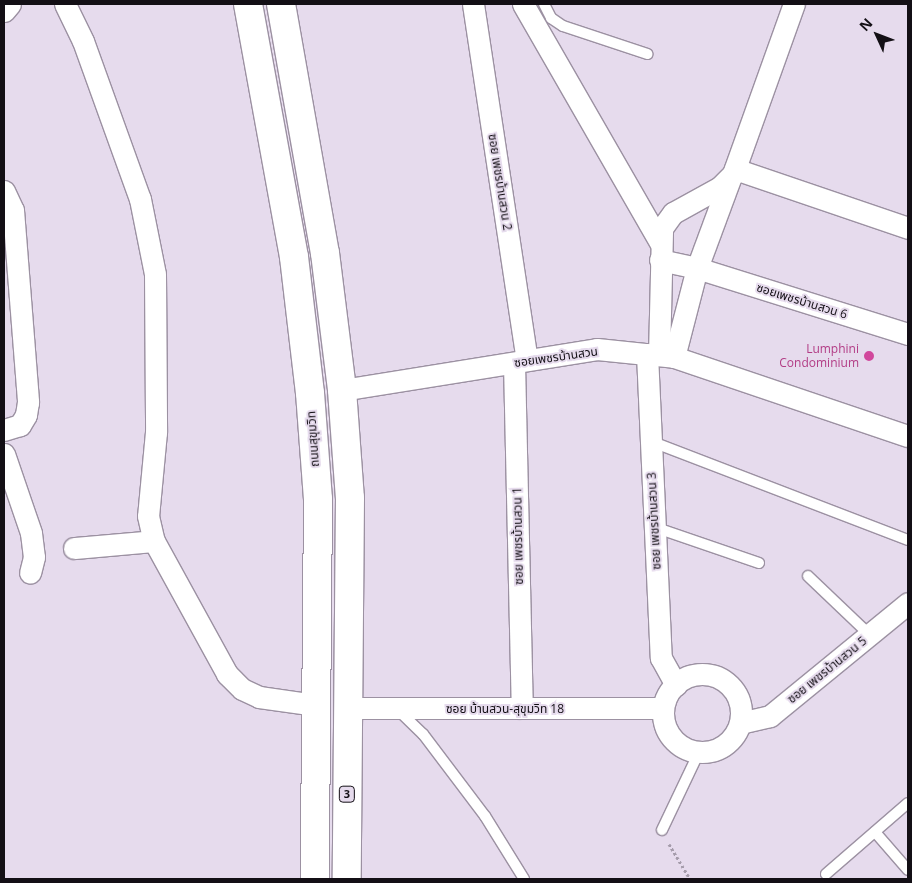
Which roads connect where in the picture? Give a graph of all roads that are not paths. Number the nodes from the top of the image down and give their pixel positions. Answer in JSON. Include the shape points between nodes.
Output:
{"nodes":[{"id":1,"x":10,"y":4,"type":"edge"},
{"id":2,"x":66,"y":4,"type":"edge"},
{"id":3,"x":248,"y":4,"type":"edge"},
{"id":4,"x":281,"y":4,"type":"edge"},
{"id":5,"x":473,"y":4,"type":"edge"},
{"id":6,"x":523,"y":4,"type":"edge"},
{"id":7,"x":544,"y":4,"type":"edge"},
{"id":8,"x":794,"y":4,"type":"edge"},
{"id":9,"x":4,"y":11,"type":"edge"},
{"id":10,"x":647,"y":54,"type":"dead end"},
{"id":11,"x":732,"y":174,"type":"junction"},
{"id":12,"x":4,"y":191,"type":"edge"},
{"id":13,"x":908,"y":228,"type":"edge"},
{"id":14,"x":660,"y":251,"type":"junction"},
{"id":15,"x":697,"y":268,"type":"junction"},
{"id":16,"x":908,"y":334,"type":"edge"},
{"id":17,"x":660,"y":355,"type":"junction"},
{"id":18,"x":520,"y":361,"type":"junction"},
{"id":19,"x":342,"y":390,"type":"junction"},
{"id":20,"x":4,"y":430,"type":"edge"},
{"id":21,"x":908,"y":436,"type":"edge"},
{"id":22,"x":650,"y":441,"type":"junction"},
{"id":23,"x":4,"y":454,"type":"edge"},
{"id":24,"x":654,"y":527,"type":"junction"},
{"id":25,"x":154,"y":540,"type":"junction"},
{"id":26,"x":908,"y":540,"type":"edge"},
{"id":27,"x":74,"y":548,"type":"dead end"},
{"id":28,"x":760,"y":563,"type":"dead end"},
{"id":29,"x":30,"y":573,"type":"dead end"},
{"id":30,"x":808,"y":576,"type":"dead end"},
{"id":31,"x":908,"y":603,"type":"edge"},
{"id":32,"x":870,"y":635,"type":"junction"},
{"id":33,"x":676,"y":685,"type":"junction"},
{"id":34,"x":316,"y":705,"type":"junction"},
{"id":35,"x":347,"y":708,"type":"junction"},
{"id":36,"x":522,"y":708,"type":"junction"},
{"id":37,"x":664,"y":708,"type":"junction"},
{"id":38,"x":397,"y":709,"type":"junction"},
{"id":39,"x":740,"y":722,"type":"junction"},
{"id":40,"x":699,"y":752,"type":"junction"},
{"id":41,"x":908,"y":803,"type":"edge"},
{"id":42,"x":662,"y":830,"type":"road end"},
{"id":43,"x":875,"y":832,"type":"junction"},
{"id":44,"x":908,"y":870,"type":"edge"},
{"id":45,"x":826,"y":874,"type":"dead end"},
{"id":46,"x":315,"y":879,"type":"edge"},
{"id":47,"x":347,"y":879,"type":"edge"},
{"id":48,"x":524,"y":879,"type":"edge"}],
"edges":[{"from":1,"to":9,"type":"street"},
{"from":2,"to":25,"type":"street","via":[[83,40],[140,199],[155,274],[156,432],[148,516]]},
{"from":3,"to":34,"type":"main road","name":"ถนนสุขุมวิท","via":[[294,257],[310,393],[318,499]]},
{"from":4,"to":19,"type":"main road","via":[[326,252]]},
{"from":5,"to":18,"type":"street","name":"ซอย เพชรบ้านสวน 2"},
{"from":6,"to":14,"type":"street"},
{"from":7,"to":10,"type":"lane","via":[[551,18],[563,26]]},
{"from":8,"to":11,"type":"street"},
{"from":11,"to":13,"type":"street"},
{"from":11,"to":14,"type":"street","via":[[669,216],[662,228]]},
{"from":11,"to":15,"type":"street"},
{"from":12,"to":20,"type":"street","via":[[13,210],[28,402],[26,415],[20,424]]},
{"from":14,"to":15,"type":"street","name":"ซอยเพชรบ้านสวน 6"},
{"from":14,"to":17,"type":"street"},
{"from":15,"to":16,"type":"street","name":"ซอยเพชรบ้านสวน 6"},
{"from":15,"to":17,"type":"street"},
{"from":17,"to":18,"type":"street","name":"ซอยเพชรบ้านสวน","via":[[597,350]]},
{"from":17,"to":21,"type":"street","name":"ซอยเพชรบ้านสวน"},
{"from":17,"to":22,"type":"street","name":"ซอย เพชรบ้านสวน 3"},
{"from":18,"to":19,"type":"street","name":"ซอยเพชรบ้านสวน"},
{"from":18,"to":36,"type":"street","name":"ซอย เพชรบ้านสวน 1"},
{"from":19,"to":35,"type":"main road","via":[[350,498]]},
{"from":22,"to":24,"type":"street","name":"ซอย เพชรบ้านสวน 3"},
{"from":22,"to":26,"type":"lane"},
{"from":23,"to":29,"type":"street","via":[[31,534],[34,557]]},
{"from":24,"to":28,"type":"lane"},
{"from":24,"to":33,"type":"street","name":"ซอย เพชรบ้านสวน 3","via":[[661,658]]},
{"from":25,"to":27,"type":"street"},
{"from":25,"to":34,"type":"street","via":[[227,674],[242,689],[259,697]]},
{"from":30,"to":32,"type":"lane"},
{"from":31,"to":32,"type":"street","name":"ซอย เพชรบ้านสวน 5"},
{"from":32,"to":39,"type":"street","name":"ซอย เพชรบ้านสวน 5","via":[[770,716]]},
{"from":33,"to":37,"type":"street"},
{"from":33,"to":39,"type":"street","via":[[698,675],[722,680],[738,698]]},
{"from":34,"to":46,"type":"main road","name":"ถนนสุขุมวิท"},
{"from":35,"to":38,"type":"street","name":"ซอย บ้านสวน-สุขุมวิท 18"},
{"from":35,"to":47,"type":"main road","number":"3"},
{"from":36,"to":37,"type":"street","name":"ซอย บ้านสวน-สุขุมวิท 18"},
{"from":36,"to":38,"type":"street","name":"ซอย บ้านสวน-สุขุมวิท 18"},
{"from":37,"to":40,"type":"street","via":[[668,733],[676,743]]},
{"from":38,"to":48,"type":"lane","via":[[423,734],[485,816]]},
{"from":39,"to":40,"type":"street","via":[[736,733],[720,748]]},
{"from":40,"to":42,"type":"lane"},
{"from":41,"to":43,"type":"lane"},
{"from":43,"to":44,"type":"lane"},
{"from":43,"to":45,"type":"lane"}]}
